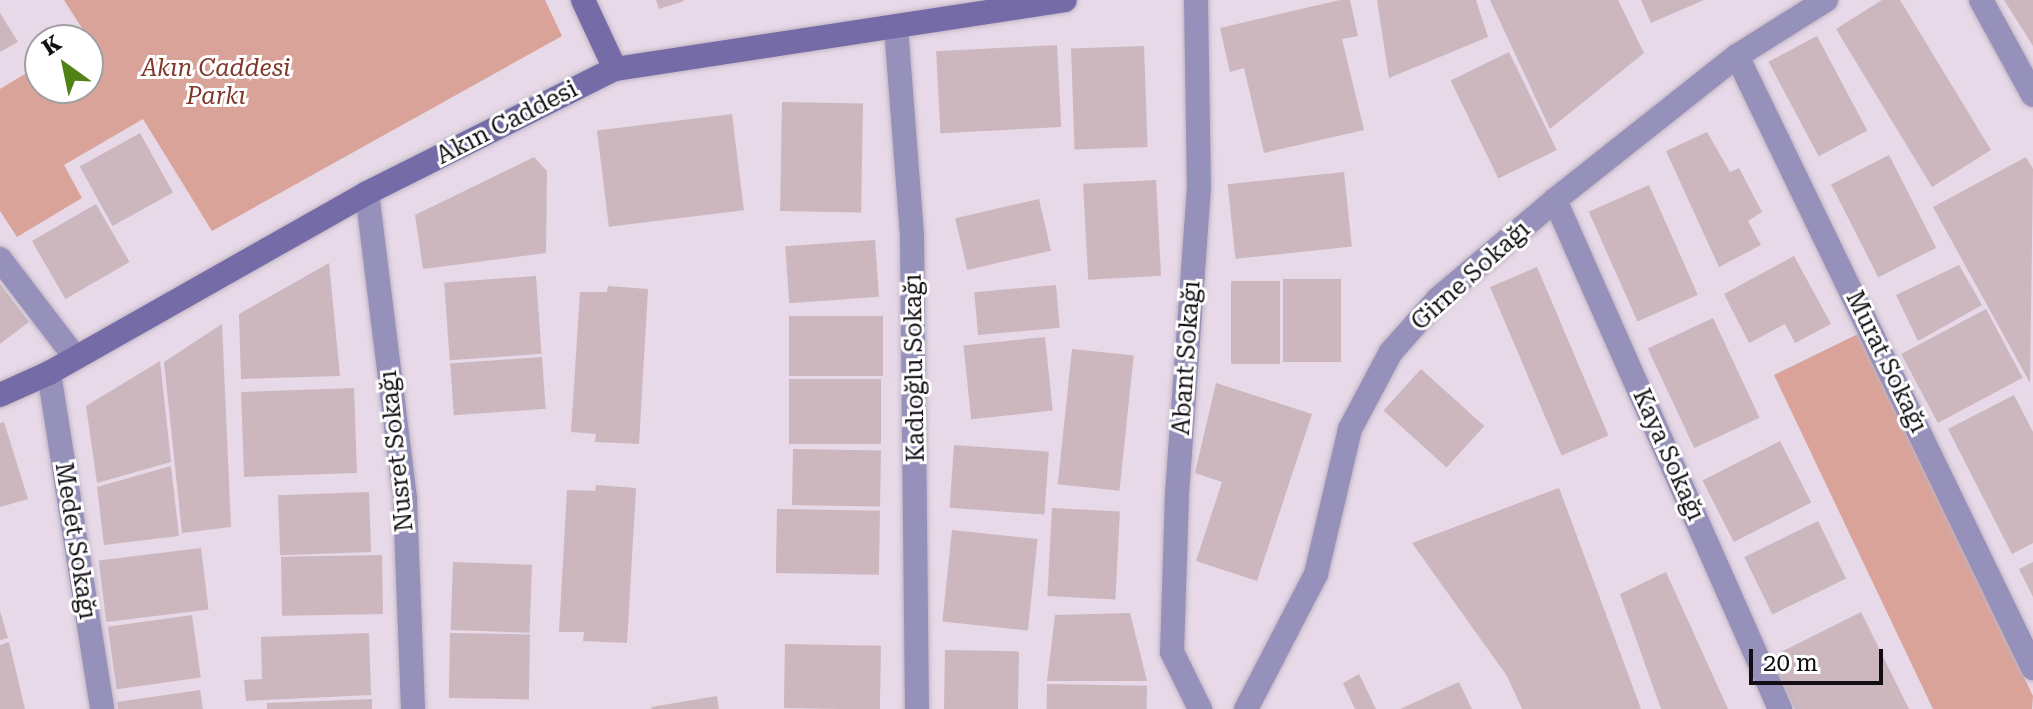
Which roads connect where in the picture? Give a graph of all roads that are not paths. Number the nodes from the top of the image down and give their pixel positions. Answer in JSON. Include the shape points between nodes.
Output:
{"nodes":[{"id":1,"x":583,"y":0,"type":"edge"},
{"id":2,"x":1064,"y":0,"type":"edge"},
{"id":3,"x":1196,"y":0,"type":"edge"},
{"id":4,"x":1826,"y":0,"type":"edge"},
{"id":5,"x":1981,"y":0,"type":"edge"},
{"id":6,"x":896,"y":27,"type":"junction"},
{"id":7,"x":1737,"y":56,"type":"junction"},
{"id":8,"x":615,"y":69,"type":"junction"},
{"id":9,"x":2033,"y":95,"type":"edge"},
{"id":10,"x":367,"y":193,"type":"junction"},
{"id":11,"x":1555,"y":200,"type":"junction"},
{"id":12,"x":0,"y":259,"type":"edge"},
{"id":13,"x":75,"y":357,"type":"junction"},
{"id":14,"x":49,"y":373,"type":"junction"},
{"id":15,"x":0,"y":395,"type":"edge"},
{"id":16,"x":2033,"y":668,"type":"edge"},
{"id":17,"x":102,"y":709,"type":"edge"},
{"id":18,"x":413,"y":709,"type":"edge"},
{"id":19,"x":917,"y":709,"type":"edge"},
{"id":20,"x":1200,"y":709,"type":"edge"},
{"id":21,"x":1246,"y":709,"type":"edge"},
{"id":22,"x":1780,"y":709,"type":"edge"}],
"edges":[{"from":1,"to":8,"type":"street"},
{"from":2,"to":6,"type":"street","name":"Akın Caddesi"},
{"from":3,"to":20,"type":"street","name":"Abant Sokağı","via":[[1199,187],[1177,494],[1172,652]]},
{"from":4,"to":7,"type":"street","name":"Girne Sokağı"},
{"from":5,"to":9,"type":"street"},
{"from":6,"to":8,"type":"street","name":"Akın Caddesi"},
{"from":6,"to":19,"type":"street","name":"Kadıoğlu Sokağı","via":[[912,235]]},
{"from":7,"to":11,"type":"street","name":"Girne Sokağı"},
{"from":7,"to":16,"type":"street","name":"Murat Sokağı"},
{"from":8,"to":10,"type":"street","name":"Akın Caddesi"},
{"from":10,"to":13,"type":"street","name":"Akın Caddesi"},
{"from":10,"to":18,"type":"street","name":"Nusret Sokağı","via":[[405,500]]},
{"from":11,"to":21,"type":"street","name":"Girne Sokağı","via":[[1438,299],[1391,352],[1350,429],[1316,574]]},
{"from":11,"to":22,"type":"street","name":"Kaya Sokağı"},
{"from":12,"to":13,"type":"street"},
{"from":13,"to":14,"type":"street","name":"Akın Caddesi"},
{"from":14,"to":15,"type":"street","name":"Akın Caddesi"},
{"from":14,"to":17,"type":"street","name":"Medet Sokağı"}]}
